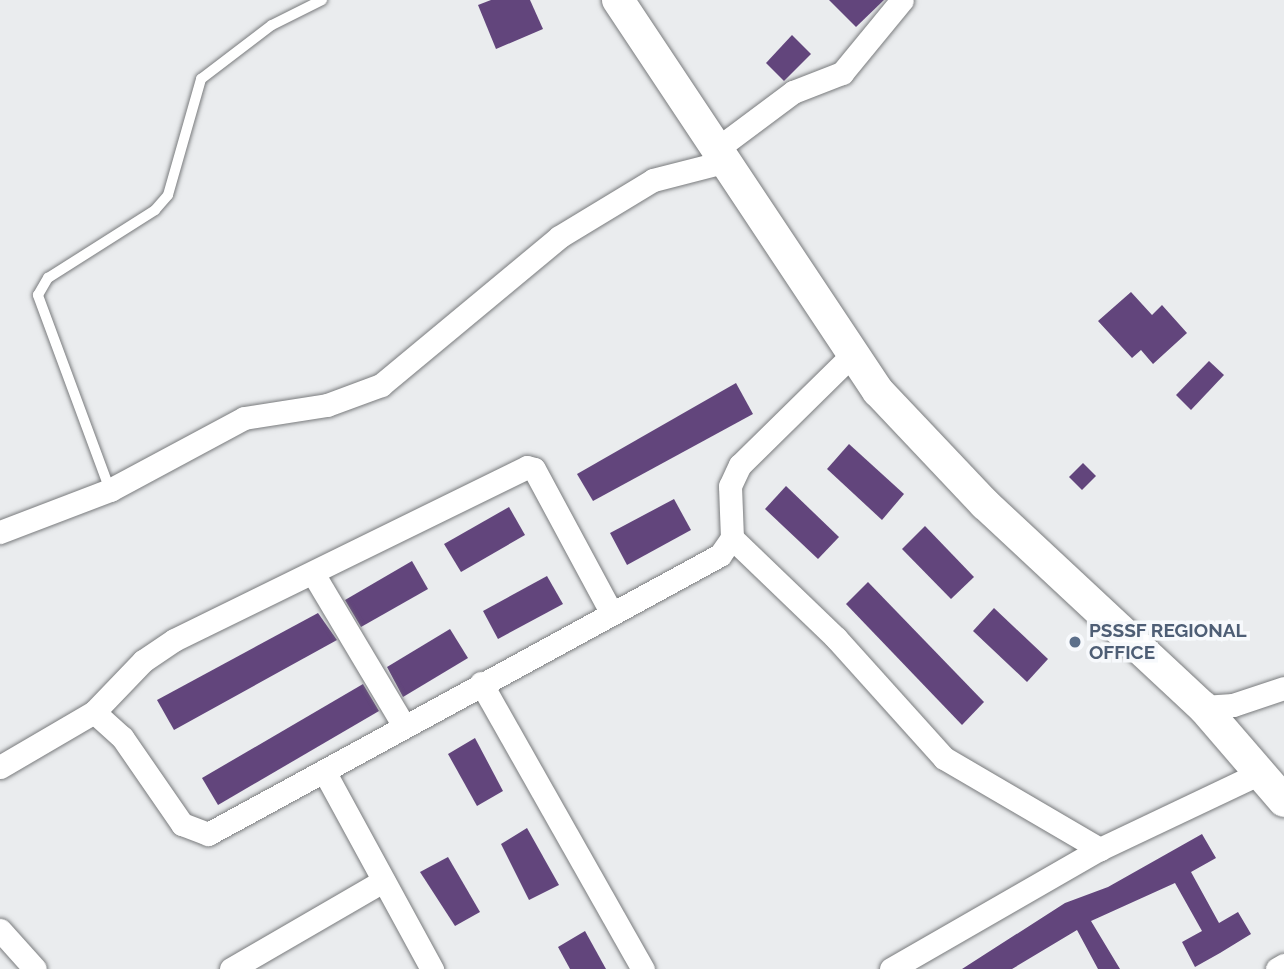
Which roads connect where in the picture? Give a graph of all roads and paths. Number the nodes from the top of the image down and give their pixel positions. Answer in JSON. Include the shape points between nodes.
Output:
{"nodes":[{"id":1,"x":322,"y":0,"type":"edge"},
{"id":2,"x":618,"y":0,"type":"edge"},
{"id":3,"x":902,"y":0,"type":"edge"},
{"id":4,"x":723,"y":155,"type":"junction"},
{"id":5,"x":852,"y":356,"type":"junction"},
{"id":6,"x":110,"y":490,"type":"junction"},
{"id":7,"x":0,"y":532,"type":"edge"},
{"id":8,"x":732,"y":538,"type":"junction"},
{"id":9,"x":314,"y":575,"type":"junction"},
{"id":10,"x":610,"y":610,"type":"junction"},
{"id":11,"x":481,"y":683,"type":"junction"},
{"id":12,"x":1284,"y":688,"type":"edge"},
{"id":13,"x":1203,"y":707,"type":"junction"},
{"id":14,"x":94,"y":712,"type":"junction"},
{"id":15,"x":404,"y":726,"type":"junction"},
{"id":16,"x":0,"y":767,"type":"edge"},
{"id":17,"x":324,"y":771,"type":"junction"},
{"id":18,"x":1258,"y":774,"type":"junction"},
{"id":19,"x":1284,"y":800,"type":"edge"},
{"id":20,"x":1100,"y":849,"type":"junction"},
{"id":21,"x":383,"y":881,"type":"junction"},
{"id":22,"x":0,"y":930,"type":"edge"},
{"id":23,"x":1284,"y":965,"type":"edge"},
{"id":24,"x":40,"y":967,"type":"edge"},
{"id":25,"x":230,"y":969,"type":"edge"},
{"id":26,"x":432,"y":969,"type":"edge"},
{"id":27,"x":643,"y":969,"type":"edge"},
{"id":28,"x":891,"y":969,"type":"edge"},
{"id":29,"x":1278,"y":969,"type":"edge"}],
"edges":[{"from":1,"to":6,"type":"lane","via":[[272,25],[201,79],[167,195],[155,210],[48,278],[38,295]]},
{"from":2,"to":4,"type":"street"},
{"from":3,"to":4,"type":"street","via":[[842,74],[793,92]]},
{"from":4,"to":5,"type":"street"},
{"from":4,"to":6,"type":"street","via":[[653,180],[559,237],[381,385],[327,405],[244,418]]},
{"from":5,"to":8,"type":"street","via":[[740,465],[730,486]]},
{"from":5,"to":13,"type":"street","via":[[985,504]]},
{"from":6,"to":7,"type":"street"},
{"from":8,"to":10,"type":"street","via":[[702,567]]},
{"from":8,"to":20,"type":"street","via":[[836,638],[944,758]]},
{"from":9,"to":10,"type":"street","via":[[530,467]]},
{"from":9,"to":14,"type":"street","via":[[174,640],[143,661]]},
{"from":9,"to":15,"type":"street"},
{"from":10,"to":11,"type":"street"},
{"from":11,"to":15,"type":"street"},
{"from":11,"to":27,"type":"street"},
{"from":12,"to":13,"type":"street","via":[[1233,705]]},
{"from":13,"to":18,"type":"street"},
{"from":14,"to":16,"type":"street"},
{"from":14,"to":17,"type":"street","via":[[122,737],[195,834],[208,834]]},
{"from":15,"to":17,"type":"street"},
{"from":17,"to":21,"type":"street"},
{"from":18,"to":19,"type":"street"},
{"from":18,"to":20,"type":"street"},
{"from":20,"to":28,"type":"street"},
{"from":21,"to":25,"type":"street"},
{"from":21,"to":26,"type":"street"},
{"from":22,"to":24,"type":"street"},
{"from":23,"to":29,"type":"street"}]}
